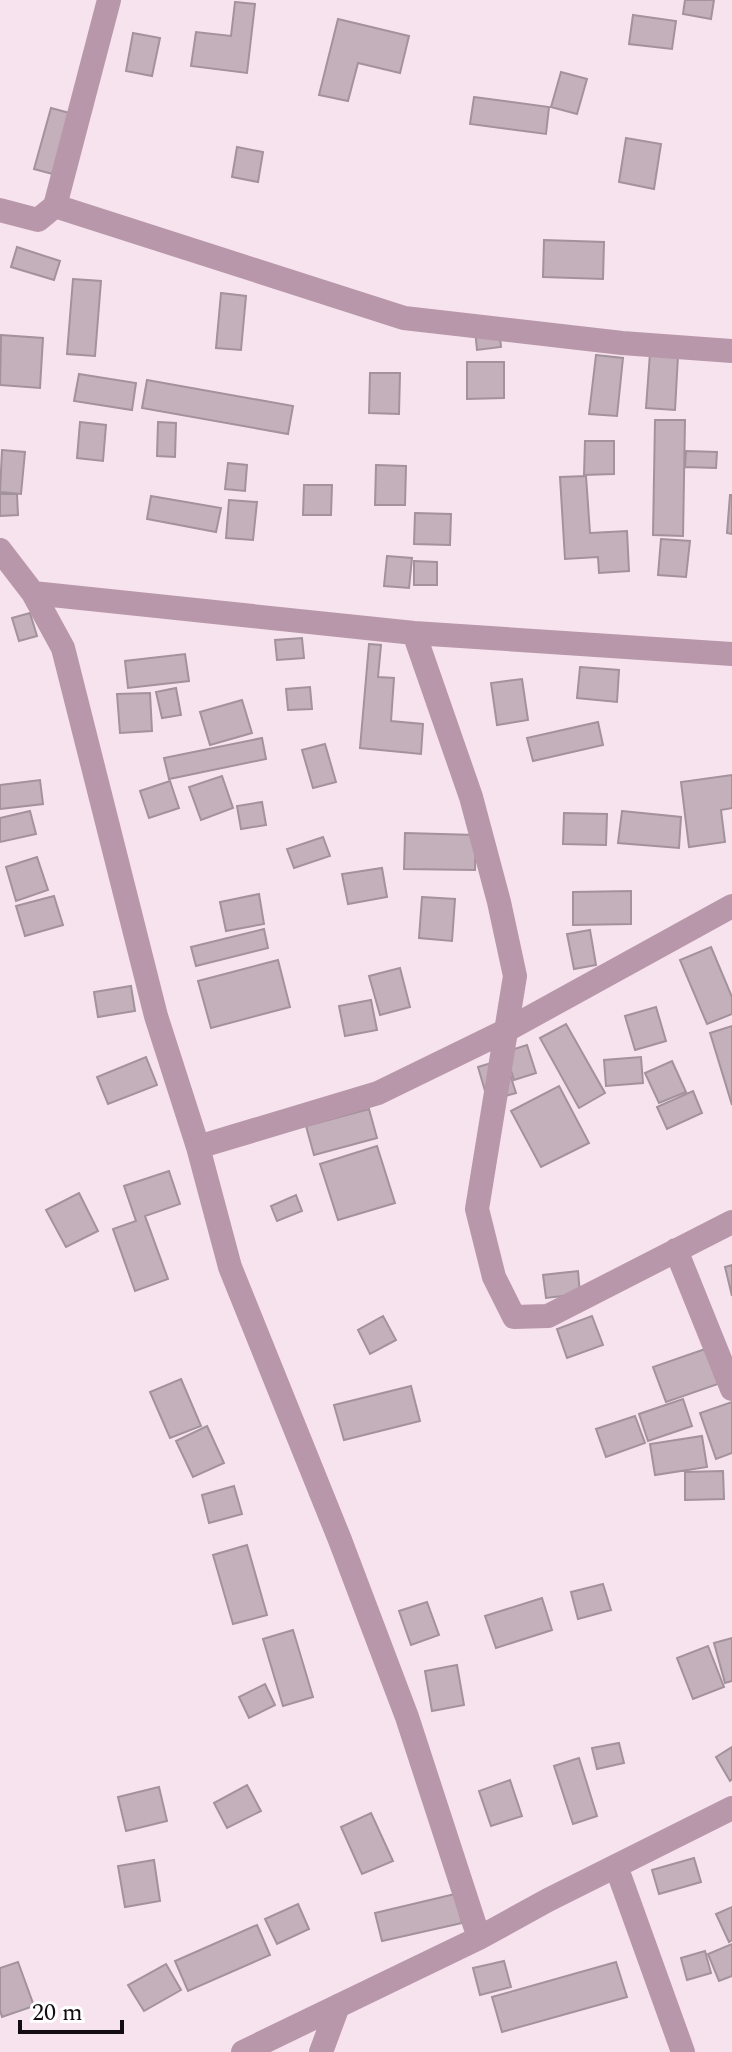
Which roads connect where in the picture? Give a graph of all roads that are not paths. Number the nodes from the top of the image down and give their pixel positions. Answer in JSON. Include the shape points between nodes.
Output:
{"nodes":[{"id":1,"x":109,"y":0,"type":"edge"},
{"id":2,"x":55,"y":206,"type":"junction"},
{"id":3,"x":0,"y":210,"type":"edge"},
{"id":4,"x":732,"y":351,"type":"edge"},
{"id":5,"x":0,"y":550,"type":"edge"},
{"id":6,"x":33,"y":593,"type":"junction"},
{"id":7,"x":414,"y":633,"type":"junction"},
{"id":8,"x":732,"y":654,"type":"edge"},
{"id":9,"x":732,"y":906,"type":"edge"},
{"id":10,"x":505,"y":1031,"type":"junction"},
{"id":11,"x":198,"y":1147,"type":"junction"},
{"id":12,"x":732,"y":1222,"type":"edge"},
{"id":13,"x":676,"y":1250,"type":"junction"},
{"id":14,"x":732,"y":1389,"type":"edge"},
{"id":15,"x":732,"y":1808,"type":"edge"},
{"id":16,"x":616,"y":1866,"type":"junction"},
{"id":17,"x":479,"y":1938,"type":"junction"},
{"id":18,"x":338,"y":2006,"type":"junction"},
{"id":19,"x":243,"y":2052,"type":"edge"},
{"id":20,"x":321,"y":2052,"type":"edge"},
{"id":21,"x":683,"y":2052,"type":"edge"}],
"edges":[{"from":1,"to":2,"type":"street"},
{"from":2,"to":3,"type":"street","via":[[38,220]]},
{"from":2,"to":4,"type":"street","via":[[404,318]]},
{"from":5,"to":6,"type":"street"},
{"from":6,"to":7,"type":"street"},
{"from":6,"to":11,"type":"street","via":[[63,648],[156,1016]]},
{"from":7,"to":8,"type":"street"},
{"from":7,"to":10,"type":"street","via":[[471,797],[499,902],[515,976]]},
{"from":9,"to":10,"type":"street"},
{"from":10,"to":11,"type":"street","via":[[378,1093]]},
{"from":10,"to":13,"type":"street","via":[[477,1209],[494,1277],[514,1317],[548,1316]]},
{"from":11,"to":17,"type":"street","via":[[230,1267],[407,1717]]},
{"from":12,"to":13,"type":"street"},
{"from":13,"to":14,"type":"street"},
{"from":15,"to":16,"type":"street"},
{"from":16,"to":17,"type":"street"},
{"from":16,"to":21,"type":"street"},
{"from":17,"to":18,"type":"street"},
{"from":18,"to":19,"type":"street"},
{"from":18,"to":20,"type":"street"}]}
